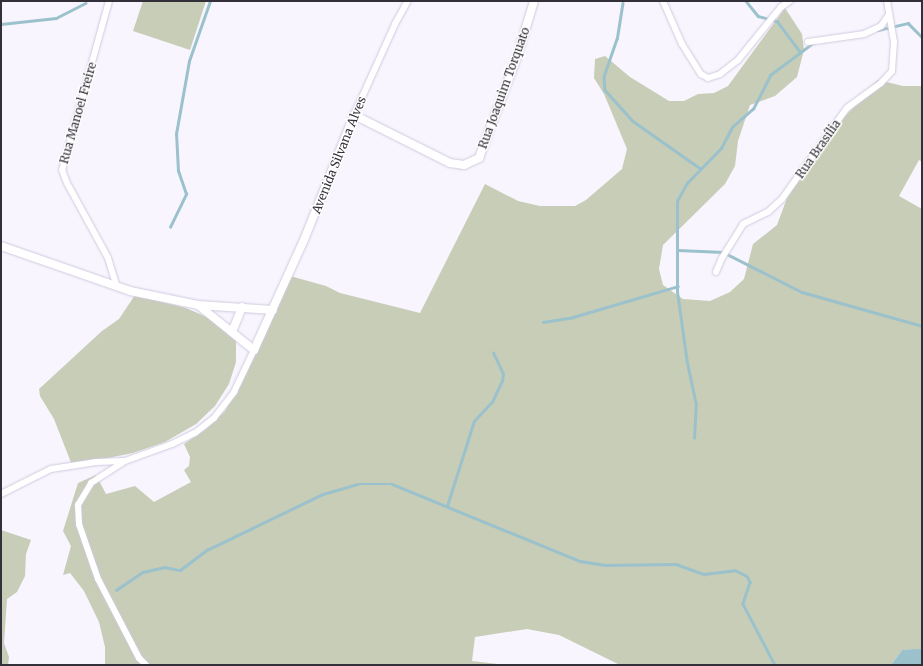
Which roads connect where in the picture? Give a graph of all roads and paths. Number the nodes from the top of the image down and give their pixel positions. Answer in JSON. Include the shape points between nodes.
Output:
{"nodes":[{"id":1,"x":109,"y":1,"type":"edge"},
{"id":2,"x":408,"y":1,"type":"edge"},
{"id":3,"x":534,"y":1,"type":"edge"},
{"id":4,"x":663,"y":1,"type":"edge"},
{"id":5,"x":790,"y":1,"type":"edge"},
{"id":6,"x":887,"y":1,"type":"edge"},
{"id":7,"x":888,"y":16,"type":"junction"},
{"id":8,"x":808,"y":42,"type":"dead end"},
{"id":9,"x":354,"y":115,"type":"junction"},
{"id":10,"x":1,"y":246,"type":"edge"},
{"id":11,"x":716,"y":272,"type":"dead end"},
{"id":12,"x":117,"y":286,"type":"junction"},
{"id":13,"x":198,"y":305,"type":"junction"},
{"id":14,"x":242,"y":307,"type":"junction"},
{"id":15,"x":273,"y":310,"type":"junction"},
{"id":16,"x":232,"y":332,"type":"junction"},
{"id":17,"x":254,"y":350,"type":"junction"},
{"id":18,"x":125,"y":461,"type":"junction"},
{"id":19,"x":1,"y":494,"type":"edge"},
{"id":20,"x":146,"y":665,"type":"edge"}],
"edges":[{"from":1,"to":12,"type":"street","name":"Rua Manoel Freire","via":[[62,170],[108,258]]},
{"from":2,"to":9,"type":"street","name":"Avenida Silvana Alves"},
{"from":3,"to":9,"type":"street","name":"Rua Joaquim Torquato","via":[[494,120],[479,158],[472,164],[450,163]]},
{"from":4,"to":5,"type":"street","via":[[682,44],[701,74],[708,78],[720,74],[738,60],[781,6]]},
{"from":6,"to":7,"type":"street","name":"Rua Brasília"},
{"from":7,"to":8,"type":"street","via":[[881,26],[864,34]]},
{"from":7,"to":11,"type":"street","name":"Rua Brasília","via":[[894,42],[892,71],[881,83],[848,108],[782,200],[768,212],[743,224]]},
{"from":9,"to":15,"type":"street","name":"Avenida Silvana Alves"},
{"from":10,"to":12,"type":"street"},
{"from":12,"to":13,"type":"street"},
{"from":13,"to":14,"type":"street"},
{"from":13,"to":16,"type":"street"},
{"from":14,"to":15,"type":"street"},
{"from":14,"to":16,"type":"street"},
{"from":15,"to":17,"type":"street","name":"Avenida Silvana Alves"},
{"from":16,"to":17,"type":"street"},
{"from":17,"to":18,"type":"street","via":[[234,392],[214,418],[195,433]]},
{"from":18,"to":19,"type":"street","via":[[96,462],[51,469]]},
{"from":18,"to":20,"type":"street","via":[[91,483],[85,491],[78,505],[79,524],[98,579],[135,652]]}]}
